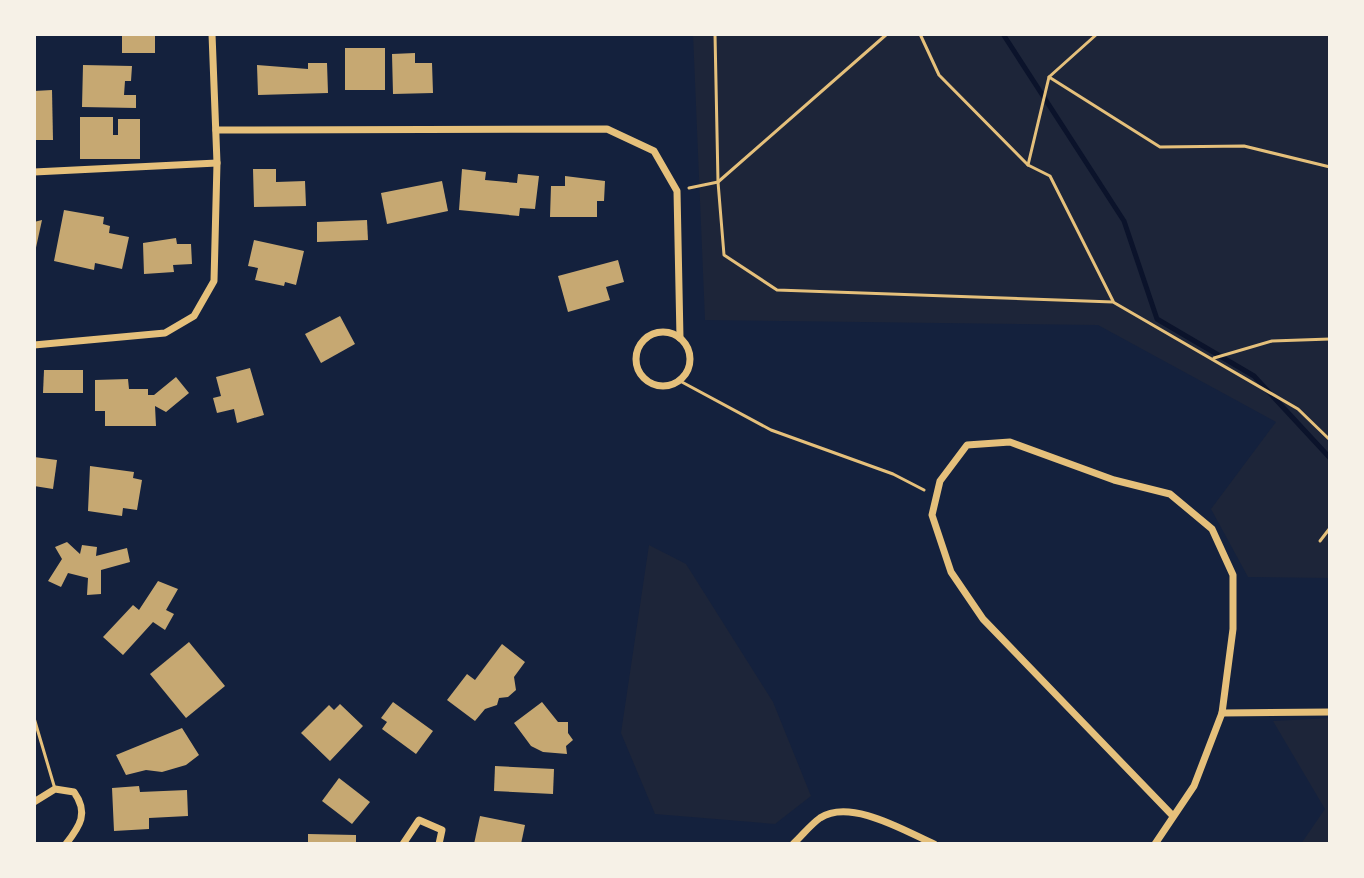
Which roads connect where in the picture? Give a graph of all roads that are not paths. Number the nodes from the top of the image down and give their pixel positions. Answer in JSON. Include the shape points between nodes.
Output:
{"nodes":[{"id":1,"x":212,"y":34,"type":"edge"},
{"id":2,"x":216,"y":130,"type":"junction"},
{"id":3,"x":217,"y":163,"type":"junction"},
{"id":4,"x":34,"y":172,"type":"edge"},
{"id":5,"x":680,"y":338,"type":"junction"},
{"id":6,"x":34,"y":345,"type":"edge"},
{"id":7,"x":1330,"y":712,"type":"edge"},
{"id":8,"x":1222,"y":713,"type":"junction"},
{"id":9,"x":34,"y":718,"type":"edge"},
{"id":10,"x":55,"y":789,"type":"junction"},
{"id":11,"x":34,"y":802,"type":"edge"},
{"id":12,"x":1173,"y":816,"type":"junction"},
{"id":13,"x":66,"y":844,"type":"edge"},
{"id":14,"x":403,"y":844,"type":"edge"},
{"id":15,"x":439,"y":844,"type":"edge"},
{"id":16,"x":793,"y":844,"type":"edge"},
{"id":17,"x":934,"y":844,"type":"edge"},
{"id":18,"x":1155,"y":844,"type":"edge"}],
"edges":[{"from":1,"to":2,"type":"street"},
{"from":2,"to":3,"type":"street"},
{"from":2,"to":5,"type":"street","via":[[607,129],[654,151],[677,191]]},
{"from":3,"to":4,"type":"street"},
{"from":3,"to":6,"type":"street","via":[[214,281],[194,316],[165,333]]},
{"from":5,"to":5,"type":"street","via":[[653,334],[639,346],[639,373],[653,385],[680,381],[690,359]]},
{"from":7,"to":8,"type":"street"},
{"from":8,"to":12,"type":"street","via":[[1194,786]]},
{"from":8,"to":12,"type":"street","via":[[1233,629],[1233,575],[1212,529],[1170,494],[1010,442],[967,445],[940,481],[932,515],[951,572],[983,619]]},
{"from":9,"to":10,"type":"lane"},
{"from":10,"to":11,"type":"street"},
{"from":10,"to":13,"type":"street","via":[[74,792],[83,811]]},
{"from":12,"to":18,"type":"street"},
{"from":14,"to":15,"type":"street","via":[[419,820],[442,830]]},
{"from":16,"to":17,"type":"street","via":[[821,817],[839,810],[879,818]]}]}
